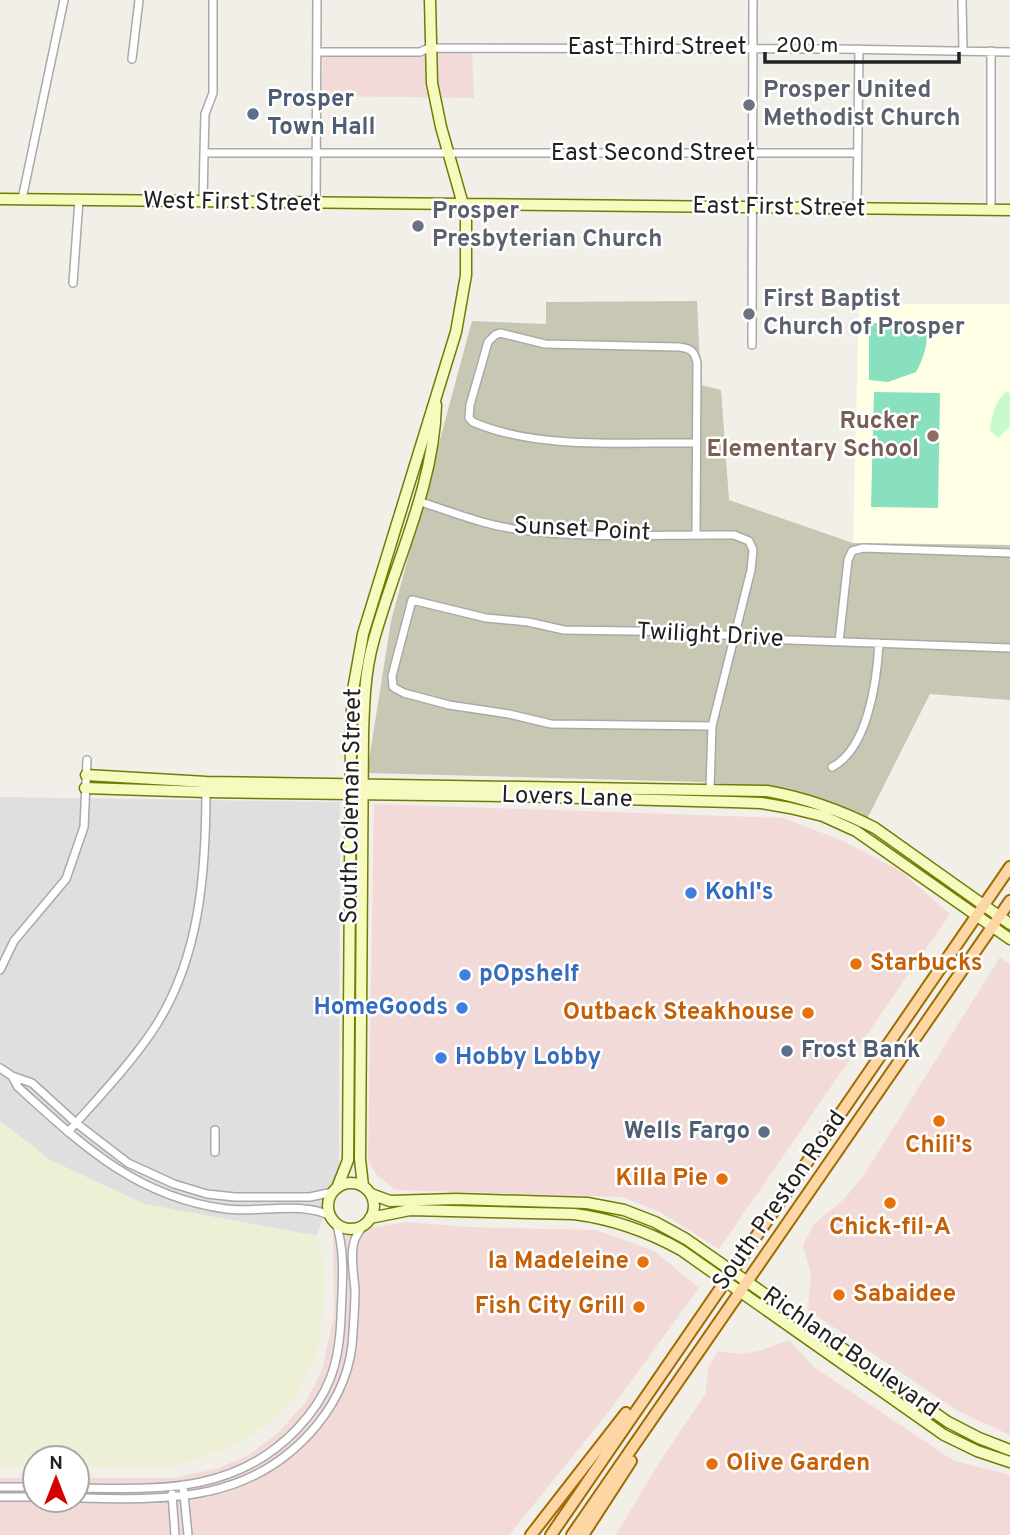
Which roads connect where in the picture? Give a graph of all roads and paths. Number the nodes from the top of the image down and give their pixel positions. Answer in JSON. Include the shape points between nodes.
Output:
{"nodes":[{"id":1,"x":64,"y":0,"type":"edge"},
{"id":2,"x":139,"y":0,"type":"edge"},
{"id":3,"x":213,"y":0,"type":"edge"},
{"id":4,"x":317,"y":0,"type":"edge"},
{"id":5,"x":430,"y":0,"type":"edge"},
{"id":6,"x":753,"y":0,"type":"edge"},
{"id":7,"x":962,"y":0,"type":"edge"},
{"id":8,"x":429,"y":48,"type":"junction"},
{"id":9,"x":753,"y":48,"type":"junction"},
{"id":10,"x":859,"y":50,"type":"junction"},
{"id":11,"x":963,"y":50,"type":"junction"},
{"id":12,"x":991,"y":51,"type":"junction"},
{"id":13,"x":318,"y":52,"type":"junction"},
{"id":14,"x":1010,"y":52,"type":"edge"},
{"id":15,"x":132,"y":59,"type":"dead end"},
{"id":16,"x":204,"y":153,"type":"junction"},
{"id":17,"x":856,"y":153,"type":"junction"},
{"id":18,"x":317,"y":154,"type":"junction"},
{"id":19,"x":449,"y":154,"type":"junction"},
{"id":20,"x":752,"y":154,"type":"junction"},
{"id":21,"x":0,"y":199,"type":"edge"},
{"id":22,"x":22,"y":200,"type":"junction"},
{"id":23,"x":79,"y":200,"type":"junction"},
{"id":24,"x":203,"y":203,"type":"junction"},
{"id":25,"x":316,"y":204,"type":"junction"},
{"id":26,"x":463,"y":204,"type":"junction"},
{"id":27,"x":753,"y":207,"type":"junction"},
{"id":28,"x":858,"y":207,"type":"junction"},
{"id":29,"x":990,"y":210,"type":"junction"},
{"id":30,"x":1010,"y":210,"type":"edge"},
{"id":31,"x":73,"y":283,"type":"dead end"},
{"id":32,"x":752,"y":345,"type":"dead end"},
{"id":33,"x":437,"y":391,"type":"junction"},
{"id":34,"x":696,"y":443,"type":"junction"},
{"id":35,"x":405,"y":496,"type":"junction"},
{"id":36,"x":418,"y":501,"type":"junction"},
{"id":37,"x":696,"y":534,"type":"junction"},
{"id":38,"x":1010,"y":553,"type":"edge"},
{"id":39,"x":734,"y":637,"type":"junction"},
{"id":40,"x":839,"y":642,"type":"junction"},
{"id":41,"x":879,"y":643,"type":"junction"},
{"id":42,"x":1010,"y":648,"type":"edge"},
{"id":43,"x":712,"y":726,"type":"junction"},
{"id":44,"x":87,"y":760,"type":"dead end"},
{"id":45,"x":832,"y":767,"type":"dead end"},
{"id":46,"x":86,"y":775,"type":"junction"},
{"id":47,"x":206,"y":787,"type":"junction"},
{"id":48,"x":85,"y":788,"type":"junction"},
{"id":49,"x":351,"y":789,"type":"junction"},
{"id":50,"x":365,"y":789,"type":"junction"},
{"id":51,"x":710,"y":789,"type":"junction"},
{"id":52,"x":507,"y":792,"type":"junction"},
{"id":53,"x":709,"y":802,"type":"junction"},
{"id":54,"x":1010,"y":867,"type":"edge"},
{"id":55,"x":1010,"y":901,"type":"edge"},
{"id":56,"x":984,"y":905,"type":"junction"},
{"id":57,"x":977,"y":916,"type":"junction"},
{"id":58,"x":999,"y":916,"type":"junction"},
{"id":59,"x":1010,"y":923,"type":"edge"},
{"id":60,"x":992,"y":927,"type":"junction"},
{"id":61,"x":1010,"y":939,"type":"edge"},
{"id":62,"x":349,"y":946,"type":"junction"},
{"id":63,"x":363,"y":946,"type":"junction"},
{"id":64,"x":0,"y":970,"type":"edge"},
{"id":65,"x":0,"y":1068,"type":"edge"},
{"id":66,"x":12,"y":1076,"type":"junction"},
{"id":67,"x":347,"y":1109,"type":"junction"},
{"id":68,"x":361,"y":1110,"type":"junction"},
{"id":69,"x":76,"y":1124,"type":"junction"},
{"id":70,"x":215,"y":1130,"type":"dead end"},
{"id":71,"x":68,"y":1132,"type":"junction"},
{"id":72,"x":215,"y":1152,"type":"dead end"},
{"id":73,"x":335,"y":1190,"type":"junction"},
{"id":74,"x":367,"y":1190,"type":"junction"},
{"id":75,"x":480,"y":1200,"type":"junction"},
{"id":76,"x":480,"y":1213,"type":"junction"},
{"id":77,"x":334,"y":1219,"type":"junction"},
{"id":78,"x":368,"y":1221,"type":"junction"},
{"id":79,"x":732,"y":1270,"type":"junction"},
{"id":80,"x":725,"y":1281,"type":"junction"},
{"id":81,"x":747,"y":1281,"type":"junction"},
{"id":82,"x":740,"y":1292,"type":"junction"},
{"id":83,"x":342,"y":1294,"type":"junction"},
{"id":84,"x":355,"y":1294,"type":"junction"},
{"id":85,"x":865,"y":1365,"type":"junction"},
{"id":86,"x":859,"y":1374,"type":"junction"},
{"id":87,"x":654,"y":1382,"type":"junction"},
{"id":88,"x":654,"y":1418,"type":"junction"},
{"id":89,"x":1010,"y":1450,"type":"edge"},
{"id":90,"x":1010,"y":1462,"type":"edge"},
{"id":91,"x":183,"y":1485,"type":"junction"},
{"id":92,"x":0,"y":1487,"type":"edge"},
{"id":93,"x":21,"y":1487,"type":"edge"},
{"id":94,"x":171,"y":1487,"type":"junction"},
{"id":95,"x":91,"y":1488,"type":"edge"},
{"id":96,"x":0,"y":1497,"type":"edge"},
{"id":97,"x":21,"y":1497,"type":"edge"},
{"id":98,"x":184,"y":1497,"type":"junction"},
{"id":99,"x":91,"y":1498,"type":"edge"},
{"id":100,"x":172,"y":1498,"type":"junction"},
{"id":101,"x":175,"y":1535,"type":"edge"},
{"id":102,"x":188,"y":1535,"type":"edge"},
{"id":103,"x":531,"y":1535,"type":"edge"},
{"id":104,"x":551,"y":1535,"type":"edge"},
{"id":105,"x":572,"y":1535,"type":"edge"},
{"id":106,"x":583,"y":1535,"type":"edge"}],
"edges":[{"from":1,"to":22,"type":"street"},
{"from":2,"to":15,"type":"street"},
{"from":3,"to":16,"type":"street","via":[[212,93],[205,114]]},
{"from":4,"to":13,"type":"street"},
{"from":5,"to":8,"type":"street","name":"South Coleman Street"},
{"from":6,"to":9,"type":"street"},
{"from":7,"to":11,"type":"street"},
{"from":8,"to":9,"type":"street","name":"East Third Street"},
{"from":8,"to":13,"type":"street","name":"East Third Street","via":[[419,52]]},
{"from":8,"to":19,"type":"street","name":"South Coleman Street","via":[[434,99]]},
{"from":9,"to":10,"type":"street","name":"East Third Street"},
{"from":9,"to":20,"type":"street"},
{"from":10,"to":11,"type":"street","name":"East Third Street"},
{"from":10,"to":17,"type":"street"},
{"from":11,"to":12,"type":"street","name":"East Third Street"},
{"from":12,"to":14,"type":"street","name":"East Third Street"},
{"from":12,"to":29,"type":"street"},
{"from":13,"to":18,"type":"street"},
{"from":16,"to":18,"type":"street","name":"East Second Street"},
{"from":16,"to":24,"type":"street"},
{"from":17,"to":20,"type":"street","name":"East Second Street"},
{"from":17,"to":28,"type":"street"},
{"from":18,"to":19,"type":"street","name":"East Second Street"},
{"from":18,"to":25,"type":"street"},
{"from":19,"to":20,"type":"street","name":"East Second Street"},
{"from":19,"to":26,"type":"street","name":"South Coleman Street"},
{"from":20,"to":27,"type":"street"},
{"from":21,"to":22,"type":"street","name":"West First Street"},
{"from":22,"to":23,"type":"street","name":"West First Street"},
{"from":23,"to":24,"type":"street","name":"West First Street"},
{"from":23,"to":31,"type":"street"},
{"from":24,"to":25,"type":"street","name":"West First Street"},
{"from":25,"to":26,"type":"street","name":"West First Street"},
{"from":26,"to":27,"type":"street","name":"East First Street"},
{"from":26,"to":33,"type":"street","name":"South Coleman Street","via":[[466,275],[456,332]]},
{"from":27,"to":28,"type":"street","name":"East First Street"},
{"from":27,"to":32,"type":"street"},
{"from":28,"to":29,"type":"street","name":"East First Street"},
{"from":29,"to":30,"type":"street","name":"East First Street"},
{"from":33,"to":35,"type":"street","name":"South Coleman Street"},
{"from":33,"to":36,"type":"street","name":"South Coleman Street","via":[[436,435]]},
{"from":34,"to":34,"type":"street","via":[[697,363],[688,348],[545,344],[508,335],[495,335],[488,342],[470,405],[469,418],[481,426],[546,439]]},
{"from":34,"to":37,"type":"street"},
{"from":35,"to":36,"type":"street"},
{"from":35,"to":49,"type":"street","name":"South Coleman Street","via":[[363,634],[353,690]]},
{"from":36,"to":37,"type":"street","name":"Sunset Point","via":[[522,530]]},
{"from":36,"to":50,"type":"street","name":"South Coleman Street","via":[[366,675]]},
{"from":37,"to":39,"type":"street","name":"Sunset Point","via":[[734,535],[749,541],[753,550]]},
{"from":38,"to":40,"type":"street","via":[[852,551]]},
{"from":39,"to":40,"type":"street","name":"Twilight Drive"},
{"from":39,"to":43,"type":"street"},
{"from":39,"to":43,"type":"street","name":"Twilight Drive","via":[[698,632],[565,630],[412,600],[392,676],[393,687],[404,693],[551,724]]},
{"from":40,"to":41,"type":"street","name":"Twilight Drive"},
{"from":41,"to":42,"type":"street","name":"Twilight Drive"},
{"from":41,"to":45,"type":"street","via":[[866,720],[849,752]]},
{"from":43,"to":51,"type":"street"},
{"from":44,"to":46,"type":"street"},
{"from":46,"to":47,"type":"street","name":"Lovers Lane"},
{"from":46,"to":48,"type":"street"},
{"from":47,"to":48,"type":"street","name":"Lovers Lane"},
{"from":47,"to":49,"type":"street","name":"Lovers Lane"},
{"from":47,"to":69,"type":"street","via":[[200,900],[176,986],[151,1033]]},
{"from":48,"to":64,"type":"street","via":[[84,827],[66,879],[14,942]]},
{"from":49,"to":50,"type":"street","name":"Lovers Lane"},
{"from":49,"to":62,"type":"street","name":"South Coleman Street"},
{"from":50,"to":52,"type":"street","name":"Lovers Lane"},
{"from":50,"to":63,"type":"street","name":"South Coleman Street"},
{"from":51,"to":52,"type":"street","name":"Lovers Lane"},
{"from":51,"to":53,"type":"street"},
{"from":51,"to":56,"type":"street","name":"Lovers Lane","via":[[805,798],[853,817]]},
{"from":52,"to":53,"type":"street","name":"Lovers Lane"},
{"from":53,"to":57,"type":"street","name":"Lovers Lane","via":[[761,803],[823,816],[856,831]]},
{"from":54,"to":56,"type":"main road","name":"South Preston Road"},
{"from":55,"to":58,"type":"main road","name":"South Preston Road"},
{"from":56,"to":57,"type":"main road","name":"South Preston Road"},
{"from":56,"to":58,"type":"street","name":"Lovers Lane"},
{"from":57,"to":60,"type":"street","name":"Lovers Lane"},
{"from":57,"to":79,"type":"main road","name":"South Preston Road"},
{"from":58,"to":59,"type":"street","name":"Lovers Lane"},
{"from":58,"to":60,"type":"main road","name":"South Preston Road"},
{"from":60,"to":61,"type":"street","name":"Lovers Lane"},
{"from":60,"to":81,"type":"main road","name":"South Preston Road"},
{"from":62,"to":63,"type":"street"},
{"from":62,"to":67,"type":"street","name":"South Coleman Street"},
{"from":63,"to":68,"type":"street","name":"South Coleman Street"},
{"from":65,"to":66,"type":"street"},
{"from":66,"to":69,"type":"street","via":[[32,1083]]},
{"from":66,"to":71,"type":"street","via":[[18,1087]]},
{"from":67,"to":68,"type":"street"},
{"from":67,"to":73,"type":"street","name":"South Coleman Street","via":[[348,1160]]},
{"from":68,"to":74,"type":"street","name":"South Coleman Street","via":[[360,1159]]},
{"from":69,"to":71,"type":"street"},
{"from":69,"to":73,"type":"street","via":[[128,1163],[199,1192],[246,1198],[310,1197]]},
{"from":70,"to":72,"type":"street"},
{"from":71,"to":77,"type":"street","via":[[111,1167],[167,1195],[223,1209],[309,1208]]},
{"from":73,"to":74,"type":"street","via":[[351,1183]]},
{"from":73,"to":77,"type":"street","via":[[329,1201]]},
{"from":74,"to":75,"type":"street","name":"Richland Boulevard","via":[[390,1201]]},
{"from":74,"to":78,"type":"street","via":[[374,1206]]},
{"from":75,"to":76,"type":"street"},
{"from":75,"to":79,"type":"street","name":"Richland Boulevard","via":[[571,1202],[624,1210],[672,1231]]},
{"from":76,"to":78,"type":"street","name":"Richland Boulevard","via":[[410,1210]]},
{"from":76,"to":80,"type":"street","name":"Richland Boulevard","via":[[574,1214],[619,1223],[663,1240]]},
{"from":77,"to":78,"type":"street","via":[[351,1228]]},
{"from":77,"to":83,"type":"street","via":[[342,1247]]},
{"from":78,"to":84,"type":"street","via":[[353,1245]]},
{"from":79,"to":80,"type":"main road","name":"South Preston Road"},
{"from":79,"to":81,"type":"street","name":"Richland Boulevard"},
{"from":80,"to":82,"type":"street","name":"Richland Boulevard"},
{"from":80,"to":87,"type":"main road","name":"South Preston Road"},
{"from":81,"to":82,"type":"main road","name":"South Preston Road"},
{"from":81,"to":85,"type":"street","name":"Richland Boulevard"},
{"from":82,"to":86,"type":"street","name":"Richland Boulevard"},
{"from":82,"to":88,"type":"main road","name":"South Preston Road"},
{"from":83,"to":84,"type":"street"},
{"from":83,"to":91,"type":"street","via":[[337,1365],[316,1407],[272,1453],[246,1468]]},
{"from":84,"to":98,"type":"street","via":[[346,1373],[327,1413],[309,1435],[289,1455],[248,1480]]},
{"from":85,"to":86,"type":"street"},
{"from":85,"to":89,"type":"street","name":"Richland Boulevard","via":[[948,1422]]},
{"from":86,"to":90,"type":"street","name":"Richland Boulevard","via":[[944,1436]]},
{"from":87,"to":103,"type":"main road"},
{"from":87,"to":104,"type":"main road","name":"South Preston Road"},
{"from":88,"to":105,"type":"main road","name":"South Preston Road"},
{"from":88,"to":106,"type":"main road"},
{"from":91,"to":94,"type":"street"},
{"from":91,"to":98,"type":"street"},
{"from":92,"to":93,"type":"street"},
{"from":94,"to":95,"type":"street"},
{"from":94,"to":100,"type":"street"},
{"from":96,"to":97,"type":"street"},
{"from":98,"to":100,"type":"street"},
{"from":98,"to":102,"type":"street"},
{"from":99,"to":100,"type":"street"},
{"from":100,"to":101,"type":"street"}]}
